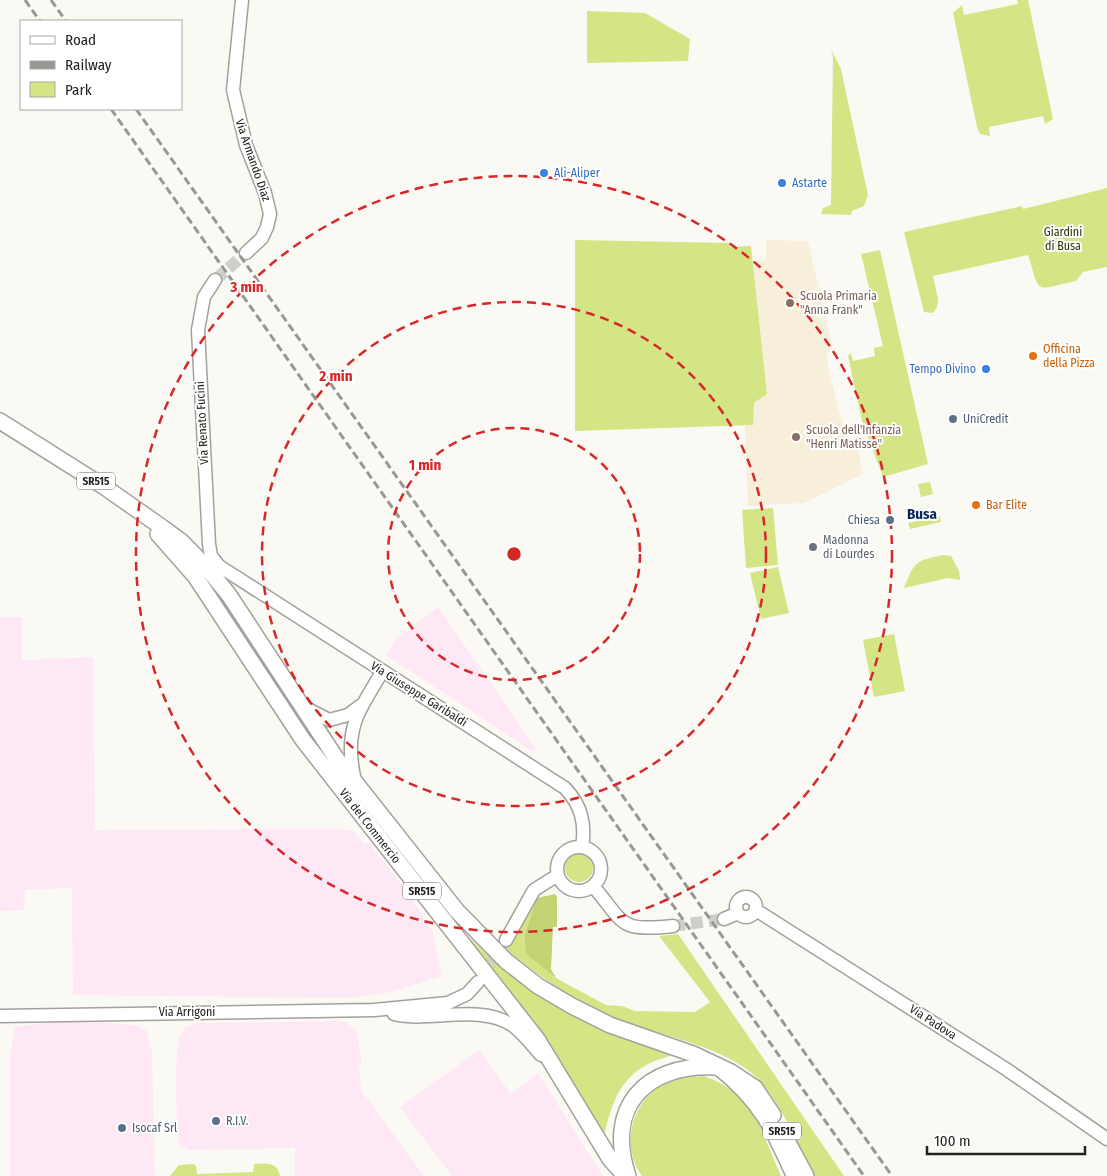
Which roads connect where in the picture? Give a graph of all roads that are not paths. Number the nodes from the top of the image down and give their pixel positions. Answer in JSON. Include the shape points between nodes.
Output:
{"nodes":[{"id":1,"x":242,"y":0,"type":"edge"},
{"id":2,"x":246,"y":253,"type":"tunnel mouth"},
{"id":3,"x":216,"y":280,"type":"tunnel mouth"},
{"id":4,"x":0,"y":420,"type":"edge"},
{"id":5,"x":0,"y":430,"type":"edge"},
{"id":6,"x":177,"y":544,"type":"junction"},
{"id":7,"x":219,"y":566,"type":"joint"},
{"id":8,"x":382,"y":672,"type":"junction"},
{"id":9,"x":302,"y":706,"type":"junction"},
{"id":10,"x":360,"y":706,"type":"junction"},
{"id":11,"x":355,"y":783,"type":"junction"},
{"id":12,"x":582,"y":847,"type":"junction"},
{"id":13,"x":558,"y":875,"type":"junction"},
{"id":14,"x":593,"y":886,"type":"junction"},
{"id":15,"x":724,"y":919,"type":"tunnel mouth"},
{"id":16,"x":673,"y":926,"type":"tunnel mouth"},
{"id":17,"x":506,"y":940,"type":"tunnel mouth"},
{"id":18,"x":478,"y":982,"type":"tunnel mouth"},
{"id":19,"x":374,"y":1010,"type":"junction"},
{"id":20,"x":0,"y":1016,"type":"edge"},
{"id":21,"x":719,"y":1067,"type":"junction"},
{"id":22,"x":564,"y":1082,"type":"junction"},
{"id":23,"x":1107,"y":1139,"type":"edge"},
{"id":24,"x":624,"y":1176,"type":"edge"},
{"id":25,"x":629,"y":1176,"type":"edge"},
{"id":26,"x":795,"y":1176,"type":"edge"},
{"id":27,"x":806,"y":1176,"type":"edge"}],
"edges":[{"from":1,"to":2,"type":"street","name":"Via Armando Diaz","via":[[233,90],[246,145],[270,214],[262,238]]},
{"from":3,"to":7,"type":"street","name":"Via Renato Fucini","via":[[201,306],[197,346],[209,544],[211,556]]},
{"from":4,"to":6,"type":"main road","number":"SR515","via":[[106,488]]},
{"from":5,"to":6,"type":"main road","number":"SR515"},
{"from":6,"to":9,"type":"main road","name":"Via del Commercio","number":"SR515","via":[[229,596]]},
{"from":6,"to":22,"type":"main road","name":"Via del Commercio","number":"SR515","via":[[303,740],[495,983]]},
{"from":7,"to":8,"type":"street","name":"Via Giuseppe Garibaldi"},
{"from":8,"to":10,"type":"street"},
{"from":8,"to":12,"type":"street","name":"Via Giuseppe Garibaldi","via":[[564,788],[582,814]]},
{"from":9,"to":10,"type":"street","via":[[329,720],[348,715]]},
{"from":9,"to":11,"type":"main road","name":"Via del Commercio","number":"SR515","via":[[323,741]]},
{"from":10,"to":11,"type":"street","via":[[351,736]]},
{"from":11,"to":21,"type":"main road","name":"Via del Commercio","number":"SR515","via":[[457,911],[506,961],[538,986],[610,1025],[693,1054]]},
{"from":12,"to":13,"type":"street","via":[[568,849],[562,854],[558,860]]},
{"from":12,"to":14,"type":"street","via":[[590,849],[599,860],[600,874]]},
{"from":13,"to":14,"type":"street","via":[[567,887],[574,890]]},
{"from":13,"to":17,"type":"street","via":[[534,890]]},
{"from":14,"to":16,"type":"street","via":[[607,907],[631,926],[645,929]]},
{"from":15,"to":23,"type":"street","name":"Via Padova","via":[[738,913],[748,917],[756,910],[1006,1069]]},
{"from":18,"to":19,"type":"street","name":"Via Arrigoni","via":[[467,994],[448,1003]]},
{"from":19,"to":20,"type":"street","name":"Via Arrigoni"},
{"from":19,"to":22,"type":"street","name":"Via Arrigoni","via":[[399,1015],[462,1015],[499,1019],[523,1034]]},
{"from":21,"to":25,"type":"main road","name":"Via del Commercio","via":[[690,1067],[669,1072],[652,1080],[636,1095],[625,1116],[621,1136]]},
{"from":21,"to":26,"type":"highway","name":"Via del Commercio","via":[[737,1081],[761,1108]]},
{"from":21,"to":27,"type":"main road","name":"Via del Commercio","number":"SR515","via":[[755,1088]]},
{"from":22,"to":24,"type":"main road","name":"Via del Commercio","number":"SR515","via":[[610,1159]]}]}
